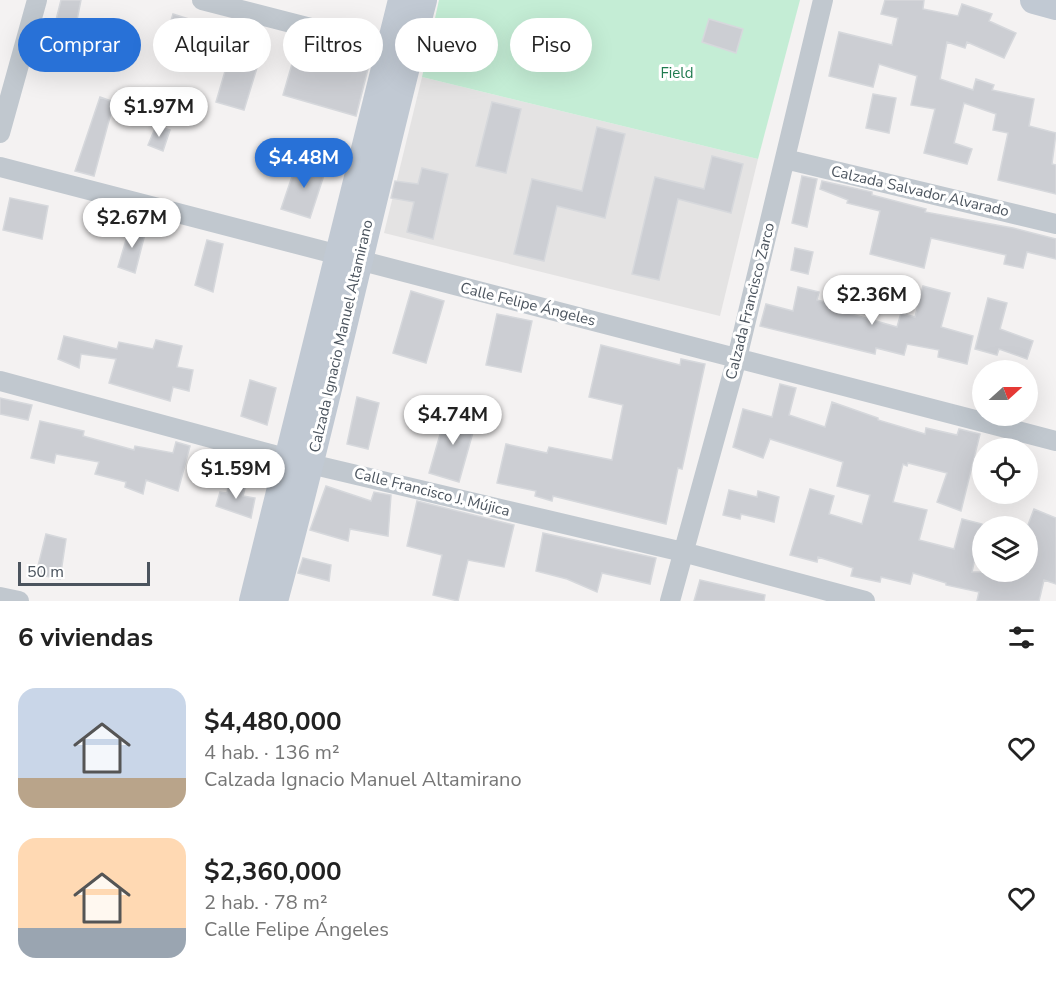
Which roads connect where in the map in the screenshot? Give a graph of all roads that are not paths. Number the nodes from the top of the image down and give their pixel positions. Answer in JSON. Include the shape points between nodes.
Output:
{"nodes":[{"id":1,"x":37,"y":0,"type":"edge"},
{"id":2,"x":202,"y":0,"type":"edge"},
{"id":3,"x":402,"y":0,"type":"edge"},
{"id":4,"x":423,"y":0,"type":"edge"},
{"id":5,"x":823,"y":0,"type":"edge"},
{"id":6,"x":1034,"y":0,"type":"edge"},
{"id":7,"x":1056,"y":6,"type":"edge"},
{"id":8,"x":401,"y":18,"type":"edge"},
{"id":9,"x":415,"y":18,"type":"edge"},
{"id":10,"x":395,"y":50,"type":"edge"},
{"id":11,"x":395,"y":67,"type":"edge"},
{"id":12,"x":0,"y":133,"type":"edge"},
{"id":13,"x":785,"y":159,"type":"junction"},
{"id":14,"x":0,"y":167,"type":"edge"},
{"id":15,"x":1056,"y":224,"type":"edge"},
{"id":16,"x":348,"y":258,"type":"junction"},
{"id":17,"x":737,"y":358,"type":"junction"},
{"id":18,"x":0,"y":381,"type":"edge"},
{"id":19,"x":1056,"y":441,"type":"edge"},
{"id":20,"x":300,"y":461,"type":"junction"},
{"id":21,"x":683,"y":552,"type":"junction"},
{"id":22,"x":0,"y":597,"type":"edge"},
{"id":23,"x":19,"y":601,"type":"edge"},
{"id":24,"x":253,"y":601,"type":"edge"},
{"id":25,"x":274,"y":601,"type":"edge"},
{"id":26,"x":670,"y":601,"type":"edge"},
{"id":27,"x":865,"y":601,"type":"edge"}],
"edges":[{"from":1,"to":12,"type":"street"},
{"from":2,"to":10,"type":"street"},
{"from":3,"to":8,"type":"street","name":"Calzada Ignacio Manuel Altamirano"},
{"from":4,"to":9,"type":"street","name":"Calzada Ignacio Manuel Altamirano"},
{"from":5,"to":13,"type":"street","name":"Calzada Francisco Zarco"},
{"from":6,"to":7,"type":"street"},
{"from":11,"to":16,"type":"street","name":"Calzada Ignacio Manuel Altamirano"},
{"from":13,"to":15,"type":"street","name":"Calzada Salvador Alvarado"},
{"from":13,"to":17,"type":"street","name":"Calzada Francisco Zarco"},
{"from":14,"to":16,"type":"street","name":"Calle Felipe Ángeles"},
{"from":16,"to":17,"type":"street","name":"Calle Felipe Ángeles"},
{"from":16,"to":20,"type":"street","name":"Calzada Ignacio Manuel Altamirano"},
{"from":17,"to":19,"type":"street","name":"Calle Felipe Ángeles"},
{"from":17,"to":21,"type":"street","name":"Calzada Francisco Zarco"},
{"from":18,"to":20,"type":"street","name":"Calle Francisco J. Mújica"},
{"from":20,"to":21,"type":"street","name":"Calle Francisco J. Mújica"},
{"from":20,"to":24,"type":"street","name":"Calzada Ignacio Manuel Altamirano"},
{"from":20,"to":25,"type":"street","name":"Calzada Ignacio Manuel Altamirano"},
{"from":21,"to":26,"type":"street","name":"Calzada Francisco Zarco"},
{"from":21,"to":27,"type":"street","name":"Calle Francisco J. Mújica"},
{"from":22,"to":23,"type":"street"}]}
